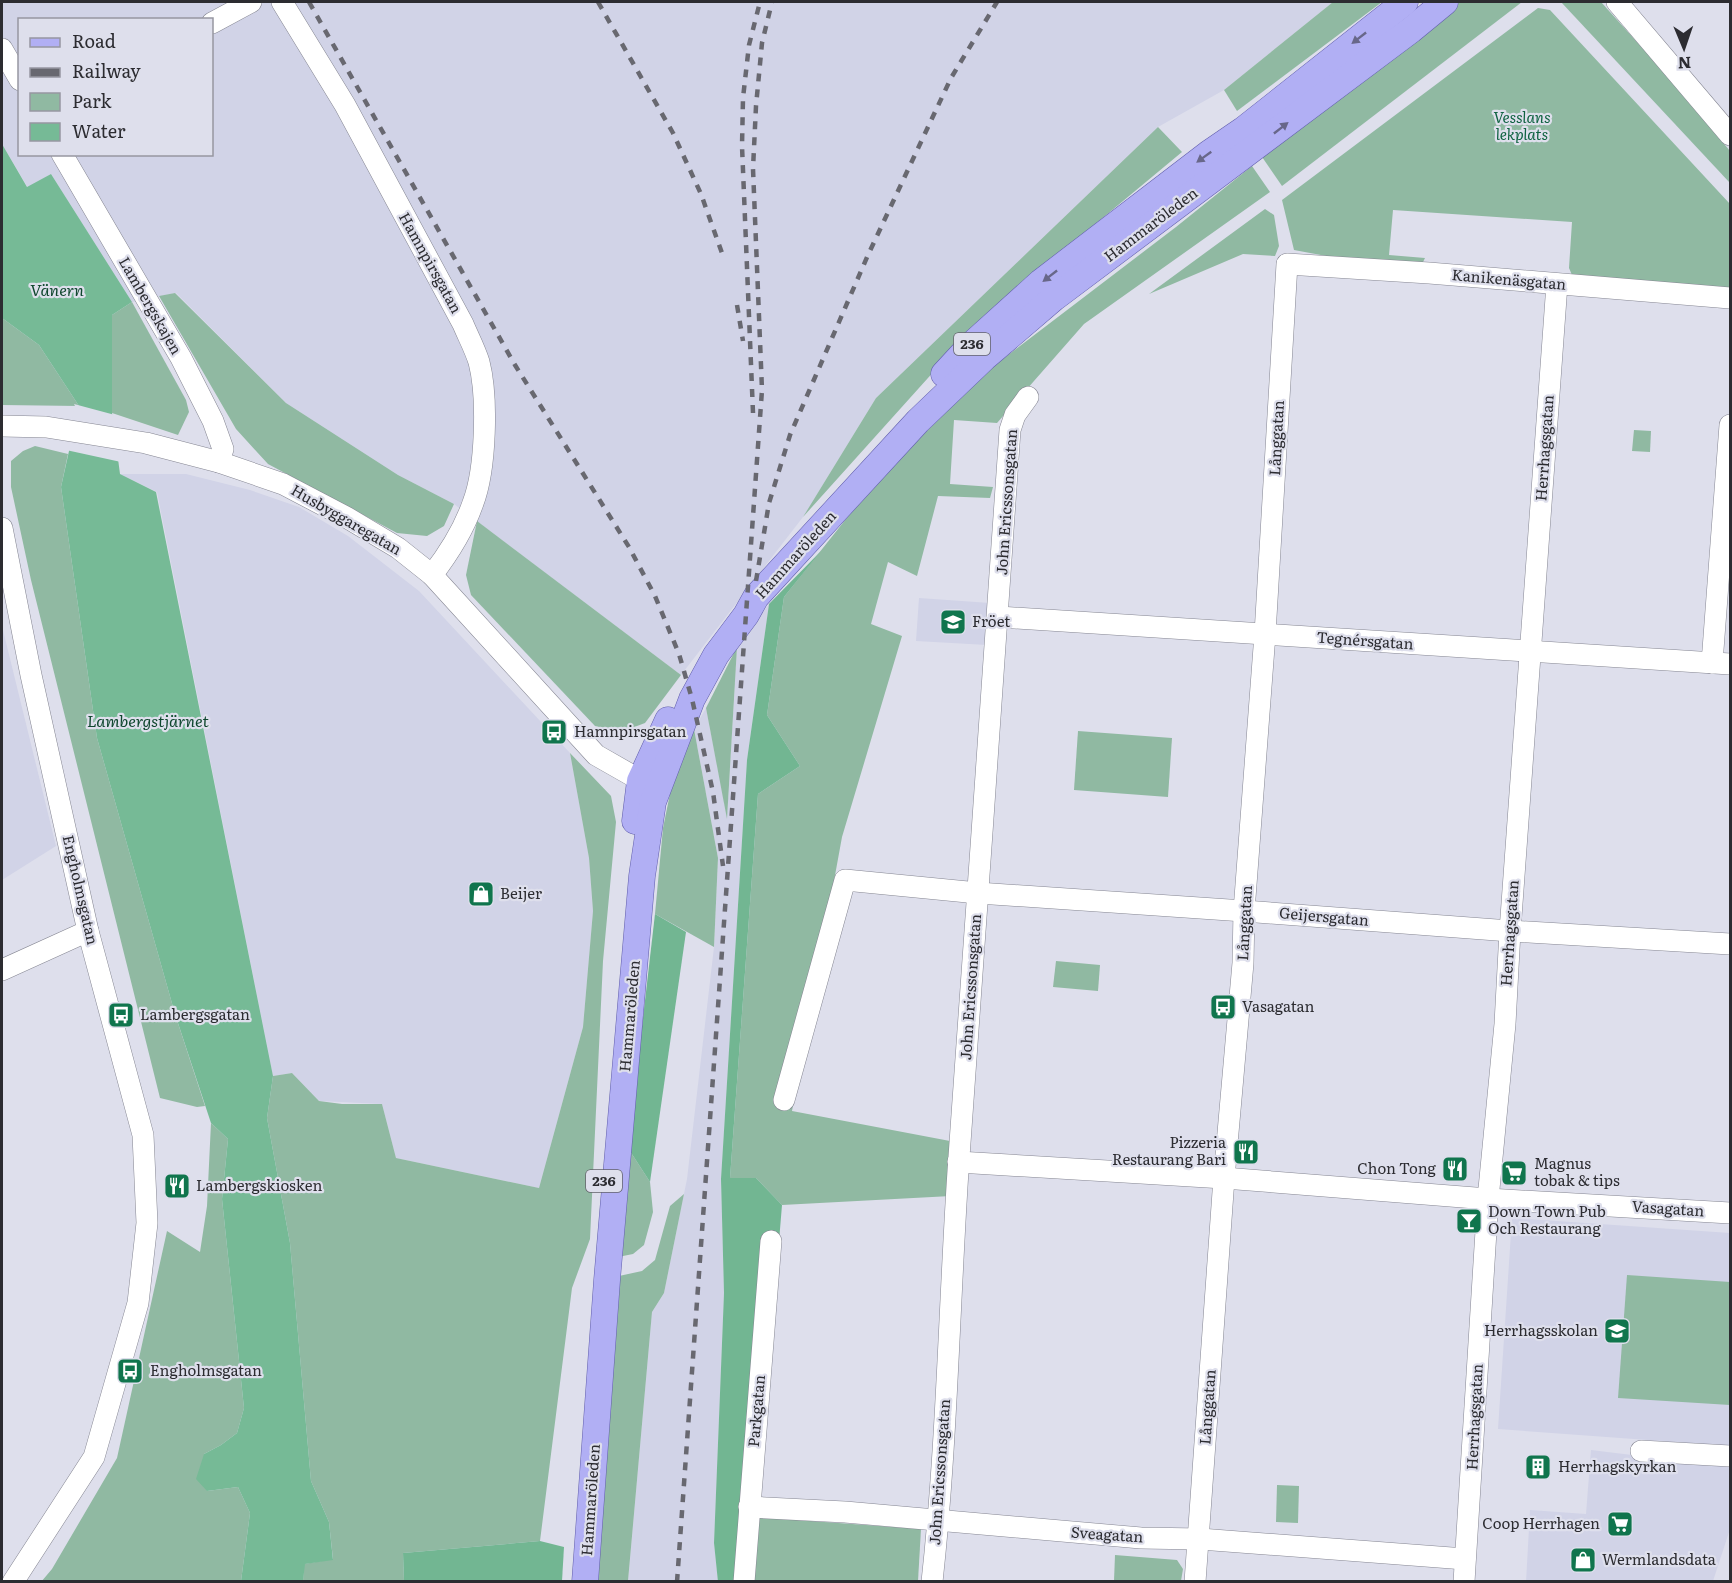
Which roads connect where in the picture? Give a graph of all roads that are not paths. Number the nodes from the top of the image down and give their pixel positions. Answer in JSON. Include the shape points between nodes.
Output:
{"nodes":[{"id":1,"x":251,"y":2,"type":"edge"},
{"id":2,"x":282,"y":2,"type":"edge"},
{"id":3,"x":1405,"y":2,"type":"edge"},
{"id":4,"x":1445,"y":2,"type":"edge"},
{"id":5,"x":1617,"y":2,"type":"edge"},
{"id":6,"x":213,"y":22,"type":"edge"},
{"id":7,"x":2,"y":49,"type":"edge"},
{"id":8,"x":18,"y":77,"type":"edge"},
{"id":9,"x":1731,"y":135,"type":"edge"},
{"id":10,"x":63,"y":156,"type":"edge"},
{"id":11,"x":1287,"y":264,"type":"joint"},
{"id":12,"x":1557,"y":284,"type":"junction"},
{"id":13,"x":1731,"y":298,"type":"edge"},
{"id":14,"x":1028,"y":397,"type":"dead end"},
{"id":15,"x":1731,"y":425,"type":"edge"},
{"id":16,"x":2,"y":426,"type":"edge"},
{"id":17,"x":219,"y":462,"type":"junction"},
{"id":18,"x":2,"y":528,"type":"edge"},
{"id":19,"x":432,"y":575,"type":"junction"},
{"id":20,"x":999,"y":617,"type":"junction"},
{"id":21,"x":1265,"y":634,"type":"junction"},
{"id":22,"x":1531,"y":653,"type":"junction"},
{"id":23,"x":1721,"y":663,"type":"edge"},
{"id":24,"x":648,"y":785,"type":"junction"},
{"id":25,"x":978,"y":893,"type":"junction"},
{"id":26,"x":1244,"y":911,"type":"junction"},
{"id":27,"x":88,"y":931,"type":"junction"},
{"id":28,"x":1510,"y":931,"type":"junction"},
{"id":29,"x":1731,"y":944,"type":"edge"},
{"id":30,"x":2,"y":970,"type":"edge"},
{"id":31,"x":784,"y":1100,"type":"dead end"},
{"id":32,"x":958,"y":1162,"type":"junction"},
{"id":33,"x":1224,"y":1178,"type":"junction"},
{"id":34,"x":1488,"y":1199,"type":"junction"},
{"id":35,"x":1731,"y":1213,"type":"edge"},
{"id":36,"x":771,"y":1241,"type":"dead end"},
{"id":37,"x":1641,"y":1451,"type":"dead end"},
{"id":38,"x":1731,"y":1456,"type":"edge"},
{"id":39,"x":750,"y":1507,"type":"junction"},
{"id":40,"x":938,"y":1521,"type":"junction"},
{"id":41,"x":1200,"y":1539,"type":"junction"},
{"id":42,"x":1465,"y":1559,"type":"junction"},
{"id":43,"x":13,"y":1581,"type":"edge"},
{"id":44,"x":572,"y":1581,"type":"edge"},
{"id":45,"x":585,"y":1581,"type":"edge"},
{"id":46,"x":744,"y":1581,"type":"edge"},
{"id":47,"x":932,"y":1581,"type":"edge"},
{"id":48,"x":1196,"y":1581,"type":"edge"},
{"id":49,"x":1464,"y":1581,"type":"edge"}],
"edges":[{"from":1,"to":6,"type":"street"},
{"from":2,"to":19,"type":"street","name":"Hamnpirsgatan","via":[[345,105],[463,324],[478,360],[484,390],[484,429],[474,502],[457,538]]},
{"from":3,"to":24,"type":"main road","name":"Hammaröleden","number":"236","one_way":true,"via":[[1041,282],[969,347],[756,579],[687,680]]},
{"from":24,"to":4,"type":"main road","name":"Hammaröleden","number":"236","one_way":true,"via":[[716,655],[756,597],[918,421],[1054,298]]},
{"from":5,"to":9,"type":"street"},
{"from":7,"to":8,"type":"street"},
{"from":10,"to":17,"type":"street","name":"Lambergskajen","via":[[181,358],[213,421],[223,449]]},
{"from":11,"to":12,"type":"street","name":"Kanikenäsgatan"},
{"from":11,"to":21,"type":"street","name":"Långgatan"},
{"from":12,"to":13,"type":"street","name":"Kanikenäsgatan"},
{"from":12,"to":22,"type":"street","name":"Herrhagsgatan"},
{"from":14,"to":20,"type":"street","name":"John Ericssonsgatan","via":[[1010,430]]},
{"from":15,"to":23,"type":"street"},
{"from":16,"to":17,"type":"street","name":"Husbyggaregatan","via":[[46,427],[155,445]]},
{"from":17,"to":19,"type":"street","name":"Husbyggaregatan","via":[[282,484],[346,517],[398,548]]},
{"from":18,"to":27,"type":"street","name":"Engholmsgatan"},
{"from":19,"to":24,"type":"street","name":"Husbyggaregatan","via":[[596,755]]},
{"from":20,"to":21,"type":"street","name":"Tegnérsgatan"},
{"from":20,"to":25,"type":"street","name":"John Ericssonsgatan"},
{"from":21,"to":22,"type":"street","name":"Tegnérsgatan"},
{"from":21,"to":26,"type":"street","name":"Långgatan"},
{"from":22,"to":23,"type":"street","name":"Tegnérsgatan"},
{"from":22,"to":28,"type":"street","name":"Herrhagsgatan"},
{"from":24,"to":44,"type":"main road","name":"Hammaröleden","number":"236","via":[[628,874]]},
{"from":24,"to":45,"type":"main road","name":"Hammaröleden","number":"236","via":[[653,802],[642,876]]},
{"from":25,"to":26,"type":"street","name":"Geijersgatan"},
{"from":25,"to":31,"type":"street","name":"Geijersgatan","via":[[845,880]]},
{"from":25,"to":32,"type":"street","name":"John Ericssonsgatan"},
{"from":26,"to":28,"type":"street","name":"Geijersgatan"},
{"from":26,"to":33,"type":"street","name":"Långgatan"},
{"from":27,"to":30,"type":"street"},
{"from":27,"to":43,"type":"street","name":"Engholmsgatan","via":[[142,1135],[147,1223],[138,1303],[94,1457]]},
{"from":28,"to":29,"type":"street","name":"Geijersgatan"},
{"from":28,"to":34,"type":"street","name":"Herrhagsgatan"},
{"from":32,"to":33,"type":"street","name":"Vasagatan"},
{"from":32,"to":40,"type":"street","name":"John Ericssonsgatan"},
{"from":33,"to":34,"type":"street","name":"Vasagatan"},
{"from":33,"to":41,"type":"street","name":"Långgatan"},
{"from":34,"to":35,"type":"street","name":"Vasagatan"},
{"from":34,"to":42,"type":"street","name":"Herrhagsgatan"},
{"from":36,"to":39,"type":"street","name":"Parkgatan"},
{"from":37,"to":38,"type":"street"},
{"from":39,"to":40,"type":"street","name":"Sveagatan"},
{"from":39,"to":46,"type":"street","name":"Parkgatan"},
{"from":40,"to":41,"type":"street","name":"Sveagatan","via":[[1141,1538]]},
{"from":40,"to":47,"type":"street","name":"John Ericssonsgatan"},
{"from":41,"to":42,"type":"street","name":"Sveagatan"},
{"from":41,"to":48,"type":"street","name":"Långgatan"},
{"from":42,"to":49,"type":"street","name":"Herrhagsgatan"}]}
